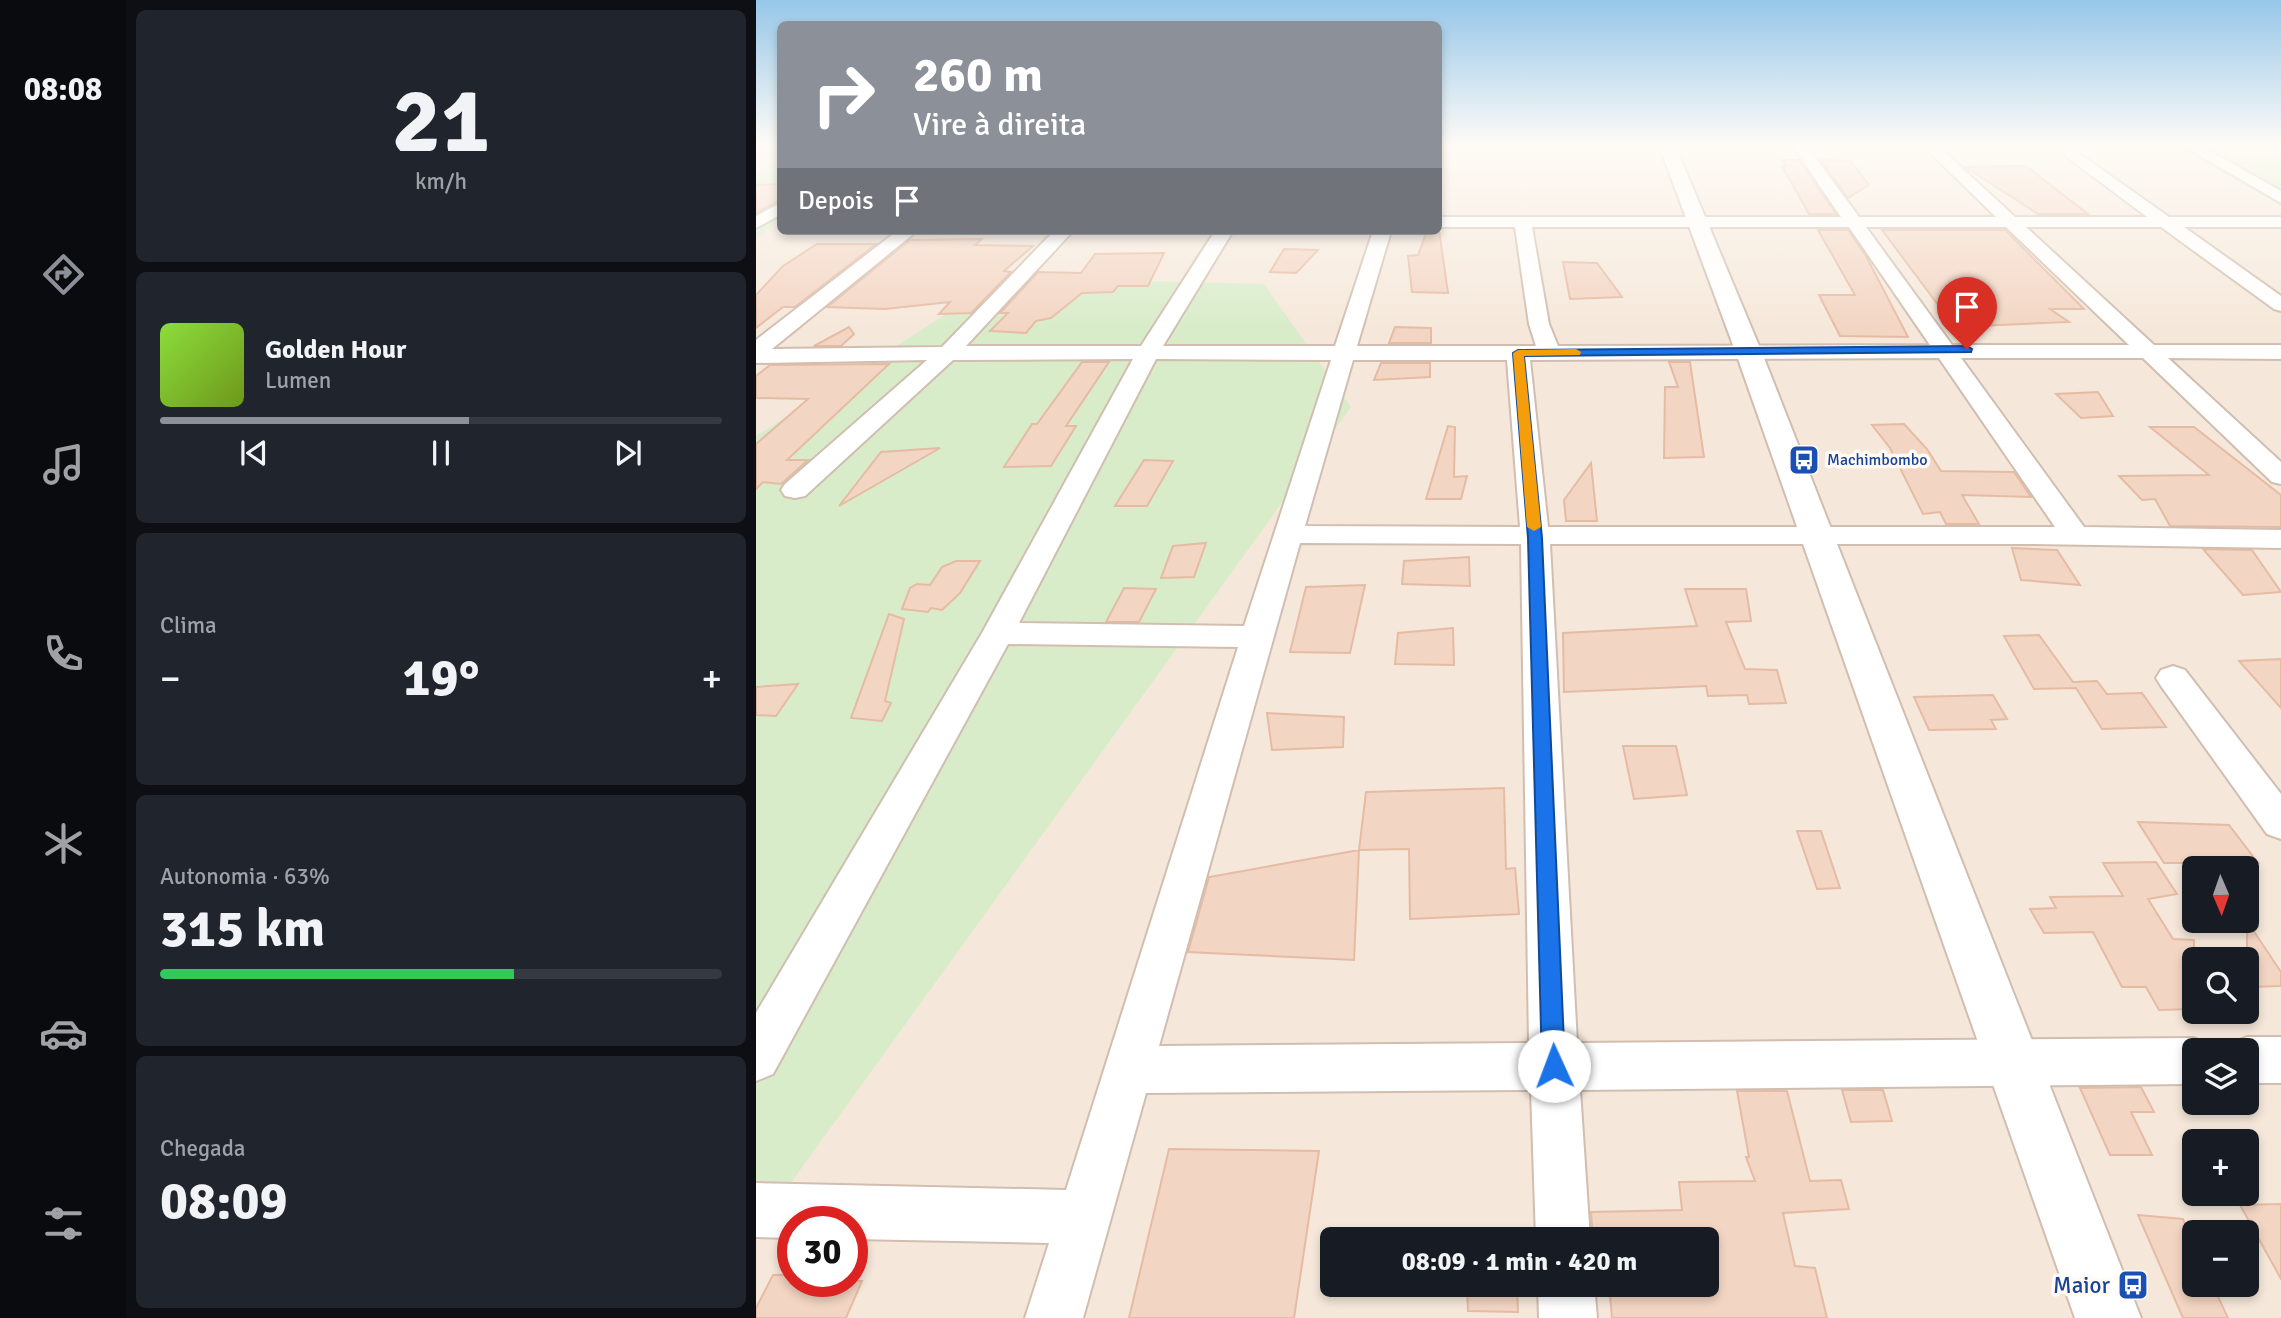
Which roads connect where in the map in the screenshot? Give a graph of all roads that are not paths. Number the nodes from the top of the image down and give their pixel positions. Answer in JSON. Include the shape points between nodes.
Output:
{"nodes":[{"id":1,"x":1692,"y":207,"type":"edge"},
{"id":2,"x":1844,"y":207,"type":"edge"},
{"id":3,"x":1995,"y":207,"type":"edge"},
{"id":4,"x":2143,"y":207,"type":"edge"},
{"id":5,"x":777,"y":210,"type":"edge"},
{"id":6,"x":777,"y":219,"type":"edge"},
{"id":7,"x":758,"y":221,"type":"edge"},
{"id":8,"x":1442,"y":222,"type":"edge"},
{"id":9,"x":1698,"y":222,"type":"junction"},
{"id":10,"x":1855,"y":222,"type":"junction"},
{"id":11,"x":2011,"y":222,"type":"junction"},
{"id":12,"x":2281,"y":222,"type":"edge"},
{"id":13,"x":1523,"y":223,"type":"junction"},
{"id":14,"x":2166,"y":223,"type":"junction"},
{"id":15,"x":903,"y":235,"type":"edge"},
{"id":16,"x":1059,"y":235,"type":"edge"},
{"id":17,"x":1222,"y":235,"type":"edge"},
{"id":18,"x":1381,"y":235,"type":"edge"},
{"id":19,"x":2281,"y":305,"type":"edge"},
{"id":20,"x":1941,"y":349,"type":"junction"},
{"id":21,"x":1149,"y":351,"type":"junction"},
{"id":22,"x":2147,"y":351,"type":"junction"},
{"id":23,"x":949,"y":352,"type":"junction"},
{"id":24,"x":2281,"y":352,"type":"edge"},
{"id":25,"x":1345,"y":353,"type":"junction"},
{"id":26,"x":1534,"y":353,"type":"junction"},
{"id":27,"x":1749,"y":353,"type":"junction"},
{"id":28,"x":756,"y":354,"type":"edge"},
{"id":29,"x":2281,"y":476,"type":"edge"},
{"id":30,"x":795,"y":491,"type":"dead end"},
{"id":31,"x":2074,"y":533,"type":"junction"},
{"id":32,"x":1288,"y":534,"type":"junction"},
{"id":33,"x":1817,"y":536,"type":"junction"},
{"id":34,"x":1535,"y":538,"type":"junction"},
{"id":35,"x":2281,"y":539,"type":"edge"},
{"id":36,"x":998,"y":633,"type":"junction"},
{"id":37,"x":1258,"y":637,"type":"junction"},
{"id":38,"x":2173,"y":677,"type":"dead end"},
{"id":39,"x":2281,"y":823,"type":"edge"},
{"id":40,"x":756,"y":1058,"type":"edge"},
{"id":41,"x":2259,"y":1060,"type":"edge"},
{"id":42,"x":2281,"y":1060,"type":"edge"},
{"id":43,"x":2182,"y":1061,"type":"edge"},
{"id":44,"x":2012,"y":1063,"type":"junction"},
{"id":45,"x":1554,"y":1066,"type":"junction"},
{"id":46,"x":1129,"y":1070,"type":"junction"},
{"id":47,"x":756,"y":1210,"type":"edge"},
{"id":48,"x":1085,"y":1217,"type":"junction"},
{"id":49,"x":1562,"y":1227,"type":"edge"},
{"id":50,"x":1567,"y":1297,"type":"edge"},
{"id":51,"x":1054,"y":1318,"type":"edge"},
{"id":52,"x":1568,"y":1318,"type":"edge"},
{"id":53,"x":2108,"y":1318,"type":"edge"}],
"edges":[{"from":1,"to":9,"type":"street"},
{"from":2,"to":10,"type":"street"},
{"from":3,"to":11,"type":"street"},
{"from":4,"to":14,"type":"street"},
{"from":5,"to":7,"type":"street"},
{"from":6,"to":7,"type":"street"},
{"from":8,"to":13,"type":"street"},
{"from":9,"to":10,"type":"street"},
{"from":9,"to":13,"type":"street"},
{"from":9,"to":27,"type":"street"},
{"from":10,"to":11,"type":"street"},
{"from":10,"to":20,"type":"street"},
{"from":11,"to":14,"type":"street"},
{"from":11,"to":22,"type":"street"},
{"from":12,"to":14,"type":"street"},
{"from":13,"to":26,"type":"street","via":[[1539,324]]},
{"from":14,"to":19,"type":"street"},
{"from":15,"to":28,"type":"street"},
{"from":16,"to":23,"type":"street"},
{"from":17,"to":21,"type":"street"},
{"from":18,"to":25,"type":"street"},
{"from":20,"to":22,"type":"street"},
{"from":20,"to":27,"type":"street"},
{"from":20,"to":31,"type":"street"},
{"from":21,"to":23,"type":"street"},
{"from":21,"to":25,"type":"street"},
{"from":21,"to":36,"type":"street"},
{"from":22,"to":24,"type":"street"},
{"from":22,"to":29,"type":"street"},
{"from":23,"to":28,"type":"street"},
{"from":23,"to":30,"type":"street"},
{"from":25,"to":26,"type":"street"},
{"from":25,"to":32,"type":"street"},
{"from":26,"to":27,"type":"street"},
{"from":26,"to":34,"type":"street"},
{"from":27,"to":33,"type":"street"},
{"from":31,"to":33,"type":"street"},
{"from":31,"to":35,"type":"street"},
{"from":32,"to":34,"type":"street"},
{"from":32,"to":37,"type":"street"},
{"from":33,"to":34,"type":"street"},
{"from":33,"to":44,"type":"street"},
{"from":34,"to":45,"type":"street"},
{"from":36,"to":37,"type":"street"},
{"from":36,"to":40,"type":"street"},
{"from":37,"to":46,"type":"street"},
{"from":38,"to":39,"type":"street"},
{"from":41,"to":42,"type":"street"},
{"from":43,"to":44,"type":"street"},
{"from":44,"to":45,"type":"street"},
{"from":44,"to":53,"type":"street"},
{"from":45,"to":46,"type":"street"},
{"from":45,"to":49,"type":"street"},
{"from":46,"to":48,"type":"street"},
{"from":47,"to":48,"type":"street"},
{"from":48,"to":51,"type":"street"},
{"from":50,"to":52,"type":"street"}]}
